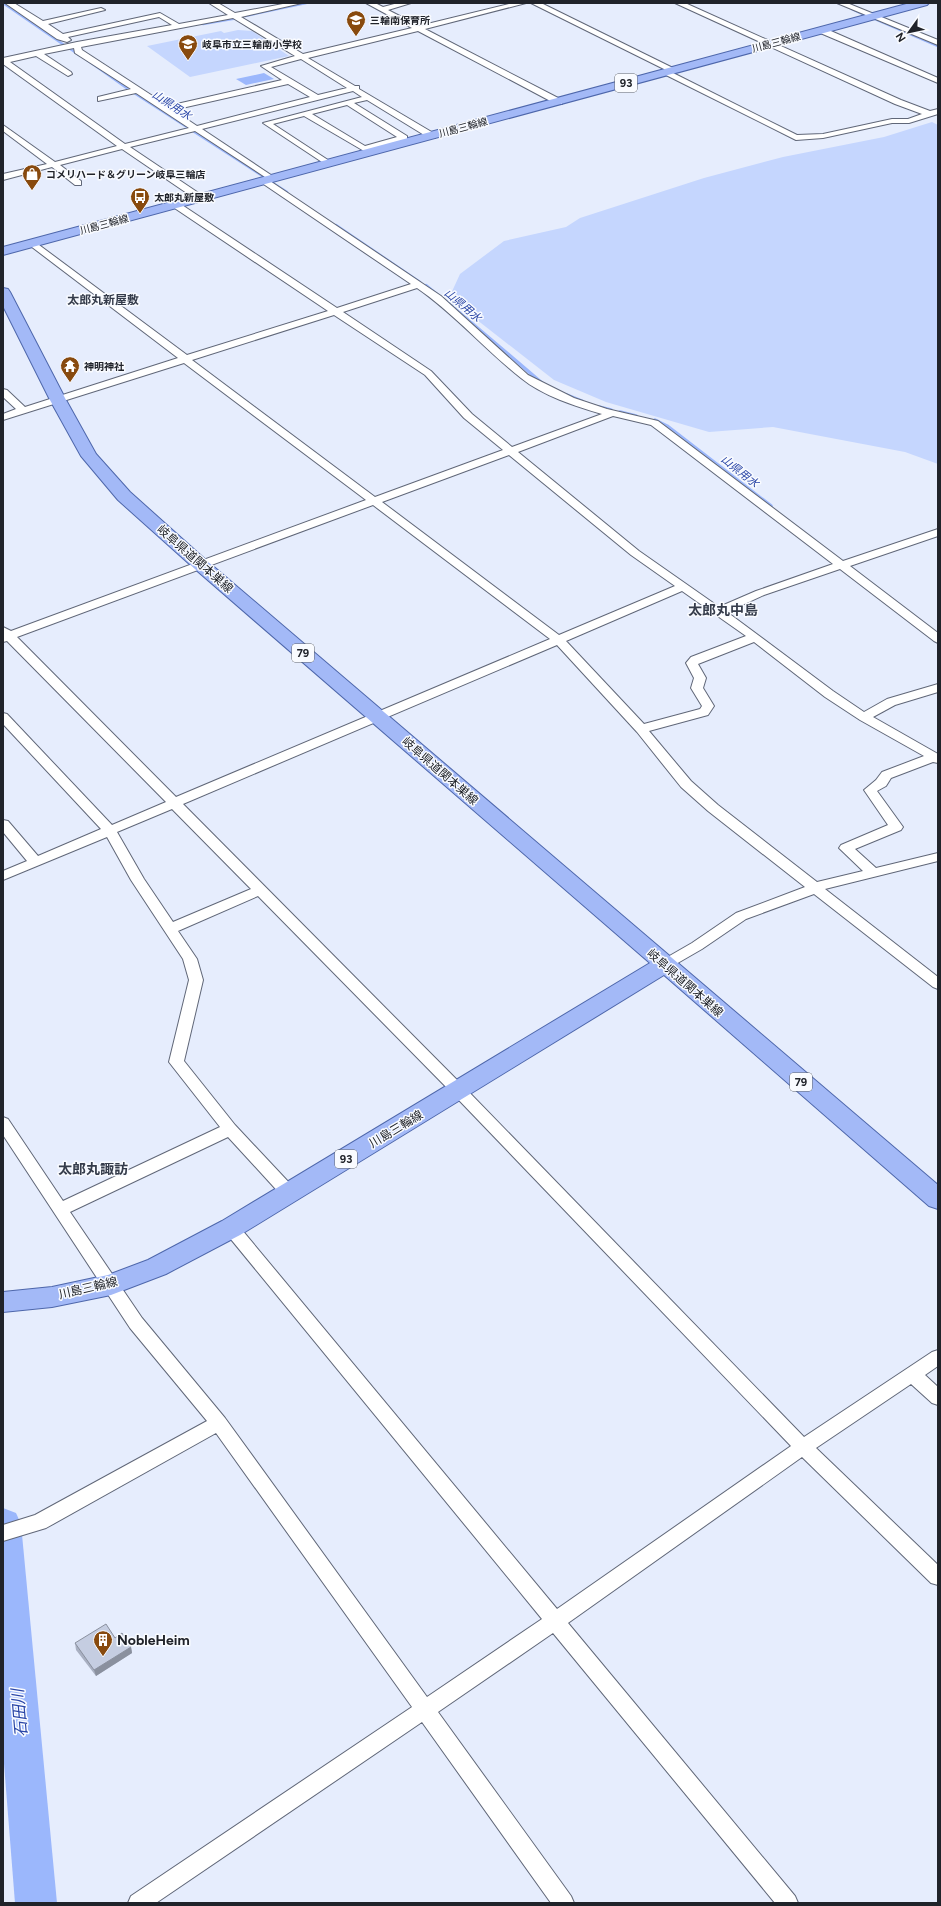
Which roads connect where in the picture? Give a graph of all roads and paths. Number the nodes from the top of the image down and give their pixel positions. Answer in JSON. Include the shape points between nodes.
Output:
{"nodes":[{"id":1,"x":11,"y":3,"type":"edge"},
{"id":2,"x":109,"y":3,"type":"edge"},
{"id":3,"x":213,"y":3,"type":"edge"},
{"id":4,"x":298,"y":3,"type":"edge"},
{"id":5,"x":370,"y":3,"type":"edge"},
{"id":6,"x":407,"y":3,"type":"edge"},
{"id":7,"x":522,"y":3,"type":"edge"},
{"id":8,"x":535,"y":3,"type":"edge"},
{"id":9,"x":679,"y":3,"type":"edge"},
{"id":10,"x":841,"y":3,"type":"edge"},
{"id":11,"x":923,"y":3,"type":"edge"},
{"id":12,"x":382,"y":9,"type":"junction"},
{"id":13,"x":106,"y":13,"type":"junction"},
{"id":14,"x":237,"y":16,"type":"junction"},
{"id":15,"x":873,"y":16,"type":"junction"},
{"id":16,"x":121,"y":23,"type":"junction"},
{"id":17,"x":40,"y":24,"type":"junction"},
{"id":18,"x":178,"y":26,"type":"junction"},
{"id":19,"x":418,"y":28,"type":"junction"},
{"id":20,"x":821,"y":30,"type":"junction"},
{"id":21,"x":137,"y":33,"type":"junction"},
{"id":22,"x":60,"y":37,"type":"junction"},
{"id":23,"x":938,"y":43,"type":"edge"},
{"id":24,"x":77,"y":44,"type":"junction"},
{"id":25,"x":769,"y":44,"type":"junction"},
{"id":26,"x":37,"y":53,"type":"junction"},
{"id":27,"x":304,"y":57,"type":"junction"},
{"id":28,"x":3,"y":60,"type":"edge"},
{"id":29,"x":669,"y":71,"type":"junction"},
{"id":30,"x":68,"y":74,"type":"dead end"},
{"id":31,"x":288,"y":80,"type":"junction"},
{"id":32,"x":938,"y":81,"type":"edge"},
{"id":33,"x":356,"y":88,"type":"junction"},
{"id":34,"x":138,"y":90,"type":"junction"},
{"id":35,"x":369,"y":97,"type":"junction"},
{"id":36,"x":317,"y":98,"type":"junction"},
{"id":37,"x":101,"y":99,"type":"dead end"},
{"id":38,"x":347,"y":102,"type":"junction"},
{"id":39,"x":559,"y":102,"type":"junction"},
{"id":40,"x":166,"y":109,"type":"junction"},
{"id":41,"x":305,"y":113,"type":"junction"},
{"id":42,"x":934,"y":113,"type":"edge"},
{"id":43,"x":3,"y":127,"type":"edge"},
{"id":44,"x":192,"y":130,"type":"junction"},
{"id":45,"x":432,"y":136,"type":"junction"},
{"id":46,"x":123,"y":146,"type":"junction"},
{"id":47,"x":328,"y":164,"type":"junction"},
{"id":48,"x":53,"y":165,"type":"junction"},
{"id":49,"x":3,"y":177,"type":"edge"},
{"id":50,"x":269,"y":180,"type":"junction"},
{"id":51,"x":78,"y":183,"type":"dead end"},
{"id":52,"x":200,"y":198,"type":"junction"},
{"id":53,"x":176,"y":205,"type":"junction"},
{"id":54,"x":32,"y":244,"type":"junction"},
{"id":55,"x":3,"y":251,"type":"edge"},
{"id":56,"x":418,"y":285,"type":"junction"},
{"id":57,"x":3,"y":292,"type":"edge"},
{"id":58,"x":334,"y":311,"type":"junction"},
{"id":59,"x":185,"y":359,"type":"junction"},
{"id":60,"x":3,"y":392,"type":"edge"},
{"id":61,"x":58,"y":400,"type":"junction"},
{"id":62,"x":24,"y":411,"type":"junction"},
{"id":63,"x":610,"y":414,"type":"junction"},
{"id":64,"x":3,"y":417,"type":"edge"},
{"id":65,"x":510,"y":450,"type":"junction"},
{"id":66,"x":373,"y":501,"type":"junction"},
{"id":67,"x":935,"y":537,"type":"edge"},
{"id":68,"x":846,"y":564,"type":"junction"},
{"id":69,"x":201,"y":566,"type":"junction"},
{"id":70,"x":684,"y":586,"type":"junction"},
{"id":71,"x":720,"y":612,"type":"junction"},
{"id":72,"x":938,"y":629,"type":"edge"},
{"id":73,"x":5,"y":635,"type":"edge"},
{"id":74,"x":754,"y":637,"type":"junction"},
{"id":75,"x":938,"y":639,"type":"edge"},
{"id":76,"x":559,"y":640,"type":"junction"},
{"id":77,"x":938,"y":688,"type":"edge"},
{"id":78,"x":3,"y":717,"type":"edge"},
{"id":79,"x":377,"y":717,"type":"junction"},
{"id":80,"x":864,"y":717,"type":"junction"},
{"id":81,"x":640,"y":729,"type":"junction"},
{"id":82,"x":936,"y":758,"type":"edge"},
{"id":83,"x":174,"y":803,"type":"junction"},
{"id":84,"x":3,"y":824,"type":"edge"},
{"id":85,"x":110,"y":831,"type":"junction"},
{"id":86,"x":938,"y":857,"type":"edge"},
{"id":87,"x":36,"y":862,"type":"junction"},
{"id":88,"x":872,"y":872,"type":"junction"},
{"id":89,"x":3,"y":876,"type":"edge"},
{"id":90,"x":815,"y":888,"type":"junction"},
{"id":91,"x":260,"y":890,"type":"junction"},
{"id":92,"x":170,"y":929,"type":"junction"},
{"id":93,"x":664,"y":965,"type":"junction"},
{"id":94,"x":935,"y":978,"type":"edge"},
{"id":95,"x":459,"y":1091,"type":"junction"},
{"id":96,"x":3,"y":1123,"type":"edge"},
{"id":97,"x":230,"y":1129,"type":"junction"},
{"id":98,"x":289,"y":1193,"type":"junction"},
{"id":99,"x":938,"y":1199,"type":"edge"},
{"id":100,"x":61,"y":1209,"type":"junction"},
{"id":101,"x":231,"y":1228,"type":"junction"},
{"id":102,"x":111,"y":1286,"type":"junction"},
{"id":103,"x":5,"y":1302,"type":"edge"},
{"id":104,"x":938,"y":1356,"type":"edge"},
{"id":105,"x":912,"y":1374,"type":"junction"},
{"id":106,"x":938,"y":1398,"type":"edge"},
{"id":107,"x":219,"y":1423,"type":"junction"},
{"id":108,"x":803,"y":1447,"type":"junction"},
{"id":109,"x":3,"y":1532,"type":"edge"},
{"id":110,"x":938,"y":1577,"type":"edge"},
{"id":111,"x":554,"y":1622,"type":"junction"},
{"id":112,"x":424,"y":1710,"type":"junction"},
{"id":113,"x":138,"y":1903,"type":"edge"},
{"id":114,"x":564,"y":1903,"type":"edge"},
{"id":115,"x":788,"y":1903,"type":"edge"}],
"edges":[{"from":1,"to":17,"type":"street"},
{"from":2,"to":13,"type":"street"},
{"from":3,"to":14,"type":"street"},
{"from":4,"to":14,"type":"street"},
{"from":5,"to":12,"type":"street"},
{"from":6,"to":12,"type":"street"},
{"from":7,"to":19,"type":"street"},
{"from":8,"to":29,"type":"street"},
{"from":9,"to":25,"type":"street"},
{"from":10,"to":15,"type":"street"},
{"from":11,"to":15,"type":"main road","name":"川島三輪線","number":"93"},
{"from":12,"to":19,"type":"street"},
{"from":13,"to":16,"type":"street"},
{"from":13,"to":17,"type":"street"},
{"from":14,"to":18,"type":"street"},
{"from":14,"to":27,"type":"street"},
{"from":15,"to":20,"type":"main road","name":"川島三輪線","number":"93"},
{"from":15,"to":23,"type":"street"},
{"from":16,"to":18,"type":"street","via":[[160,14]]},
{"from":16,"to":21,"type":"street"},
{"from":16,"to":22,"type":"street"},
{"from":17,"to":22,"type":"street"},
{"from":18,"to":21,"type":"street"},
{"from":19,"to":27,"type":"street"},
{"from":19,"to":39,"type":"street"},
{"from":20,"to":25,"type":"main road","name":"川島三輪線","number":"93"},
{"from":20,"to":32,"type":"street"},
{"from":21,"to":24,"type":"street"},
{"from":22,"to":24,"type":"street"},
{"from":24,"to":26,"type":"street"},
{"from":24,"to":34,"type":"street","via":[[78,51]]},
{"from":25,"to":29,"type":"main road","name":"川島三輪線","number":"93"},
{"from":25,"to":42,"type":"street","via":[[898,102]]},
{"from":26,"to":28,"type":"street"},
{"from":26,"to":30,"type":"street"},
{"from":27,"to":31,"type":"street","via":[[265,66]]},
{"from":27,"to":33,"type":"street"},
{"from":28,"to":46,"type":"street"},
{"from":29,"to":39,"type":"main road","name":"川島三輪線","number":"93"},
{"from":29,"to":42,"type":"street","via":[[796,138],[823,136],[892,121],[909,121]]},
{"from":31,"to":36,"type":"street"},
{"from":31,"to":40,"type":"street"},
{"from":33,"to":35,"type":"street"},
{"from":33,"to":36,"type":"street"},
{"from":34,"to":37,"type":"street"},
{"from":34,"to":40,"type":"street"},
{"from":35,"to":38,"type":"street"},
{"from":35,"to":45,"type":"street"},
{"from":36,"to":44,"type":"street"},
{"from":38,"to":41,"type":"street"},
{"from":38,"to":41,"type":"street","via":[[404,138],[364,149]]},
{"from":39,"to":45,"type":"main road","name":"川島三輪線","number":"93"},
{"from":40,"to":44,"type":"street"},
{"from":41,"to":47,"type":"street","via":[[267,123]]},
{"from":43,"to":48,"type":"street"},
{"from":44,"to":46,"type":"street"},
{"from":44,"to":50,"type":"street"},
{"from":45,"to":47,"type":"main road","name":"川島三輪線","number":"93"},
{"from":46,"to":48,"type":"street"},
{"from":46,"to":52,"type":"street"},
{"from":47,"to":50,"type":"main road","name":"川島三輪線","number":"93"},
{"from":48,"to":49,"type":"street"},
{"from":48,"to":51,"type":"street"},
{"from":50,"to":52,"type":"main road","name":"川島三輪線","number":"93"},
{"from":50,"to":56,"type":"street"},
{"from":52,"to":53,"type":"main road","name":"川島三輪線","number":"93"},
{"from":53,"to":54,"type":"main road","name":"川島三輪線","number":"93"},
{"from":53,"to":58,"type":"street"},
{"from":54,"to":55,"type":"main road","name":"川島三輪線","number":"93"},
{"from":54,"to":59,"type":"street"},
{"from":56,"to":58,"type":"street"},
{"from":56,"to":63,"type":"street","via":[[455,313],[532,381],[571,401]]},
{"from":57,"to":61,"type":"main road","name":"岐阜県道関本巣線","number":"79"},
{"from":58,"to":59,"type":"street"},
{"from":58,"to":65,"type":"street","via":[[428,373],[468,416]]},
{"from":59,"to":61,"type":"street"},
{"from":59,"to":66,"type":"street"},
{"from":60,"to":62,"type":"street"},
{"from":61,"to":62,"type":"street"},
{"from":61,"to":69,"type":"main road","name":"岐阜県道関本巣線","number":"79","via":[[89,456],[101,471],[124,496]]},
{"from":62,"to":64,"type":"street"},
{"from":63,"to":65,"type":"street"},
{"from":63,"to":68,"type":"street","via":[[654,424],[663,429]]},
{"from":65,"to":66,"type":"street"},
{"from":65,"to":70,"type":"street","via":[[635,553]]},
{"from":66,"to":69,"type":"street"},
{"from":66,"to":76,"type":"street"},
{"from":67,"to":68,"type":"street"},
{"from":68,"to":71,"type":"street","via":[[760,593]]},
{"from":68,"to":72,"type":"street"},
{"from":68,"to":75,"type":"street"},
{"from":69,"to":73,"type":"street"},
{"from":69,"to":79,"type":"main road","name":"岐阜県道関本巣線","number":"79"},
{"from":70,"to":71,"type":"street"},
{"from":70,"to":76,"type":"street"},
{"from":71,"to":74,"type":"street"},
{"from":73,"to":83,"type":"street"},
{"from":74,"to":80,"type":"street"},
{"from":74,"to":81,"type":"street","via":[[692,663],[700,678],[697,688],[708,706],[704,712]]},
{"from":76,"to":79,"type":"street"},
{"from":76,"to":81,"type":"street"},
{"from":77,"to":80,"type":"street","via":[[891,702]]},
{"from":78,"to":85,"type":"street"},
{"from":79,"to":83,"type":"street"},
{"from":79,"to":93,"type":"main road","name":"岐阜県道関本巣線","number":"79"},
{"from":80,"to":82,"type":"street"},
{"from":81,"to":90,"type":"street","via":[[686,784]]},
{"from":82,"to":88,"type":"street","via":[[886,774],[881,783],[870,790],[896,827],[846,848]]},
{"from":83,"to":85,"type":"street"},
{"from":83,"to":91,"type":"street"},
{"from":84,"to":87,"type":"street"},
{"from":85,"to":87,"type":"street"},
{"from":85,"to":92,"type":"street"},
{"from":86,"to":88,"type":"street"},
{"from":87,"to":89,"type":"street"},
{"from":88,"to":90,"type":"street"},
{"from":90,"to":93,"type":"street","via":[[741,916]]},
{"from":90,"to":94,"type":"street"},
{"from":91,"to":92,"type":"street"},
{"from":91,"to":95,"type":"street"},
{"from":92,"to":97,"type":"street","via":[[190,959],[196,980],[176,1062]]},
{"from":93,"to":95,"type":"main road","name":"川島三輪線","number":"93"},
{"from":93,"to":99,"type":"main road","name":"岐阜県道関本巣線","number":"79"},
{"from":95,"to":98,"type":"main road","name":"川島三輪線","number":"93"},
{"from":95,"to":108,"type":"street"},
{"from":96,"to":100,"type":"street"},
{"from":97,"to":98,"type":"street"},
{"from":97,"to":100,"type":"street"},
{"from":98,"to":101,"type":"main road","name":"川島三輪線","number":"93"},
{"from":100,"to":102,"type":"street"},
{"from":101,"to":102,"type":"main road","name":"川島三輪線","number":"93","via":[[157,1266]]},
{"from":101,"to":111,"type":"street"},
{"from":102,"to":103,"type":"main road","name":"川島三輪線","number":"93","via":[[52,1297]]},
{"from":102,"to":107,"type":"street","via":[[136,1323]]},
{"from":104,"to":105,"type":"street"},
{"from":105,"to":106,"type":"street"},
{"from":105,"to":108,"type":"street"},
{"from":107,"to":109,"type":"street","via":[[40,1522]]},
{"from":107,"to":112,"type":"street"},
{"from":108,"to":110,"type":"street"},
{"from":108,"to":111,"type":"street"},
{"from":111,"to":112,"type":"street"},
{"from":111,"to":115,"type":"street"},
{"from":112,"to":113,"type":"street"},
{"from":112,"to":114,"type":"street"}]}
